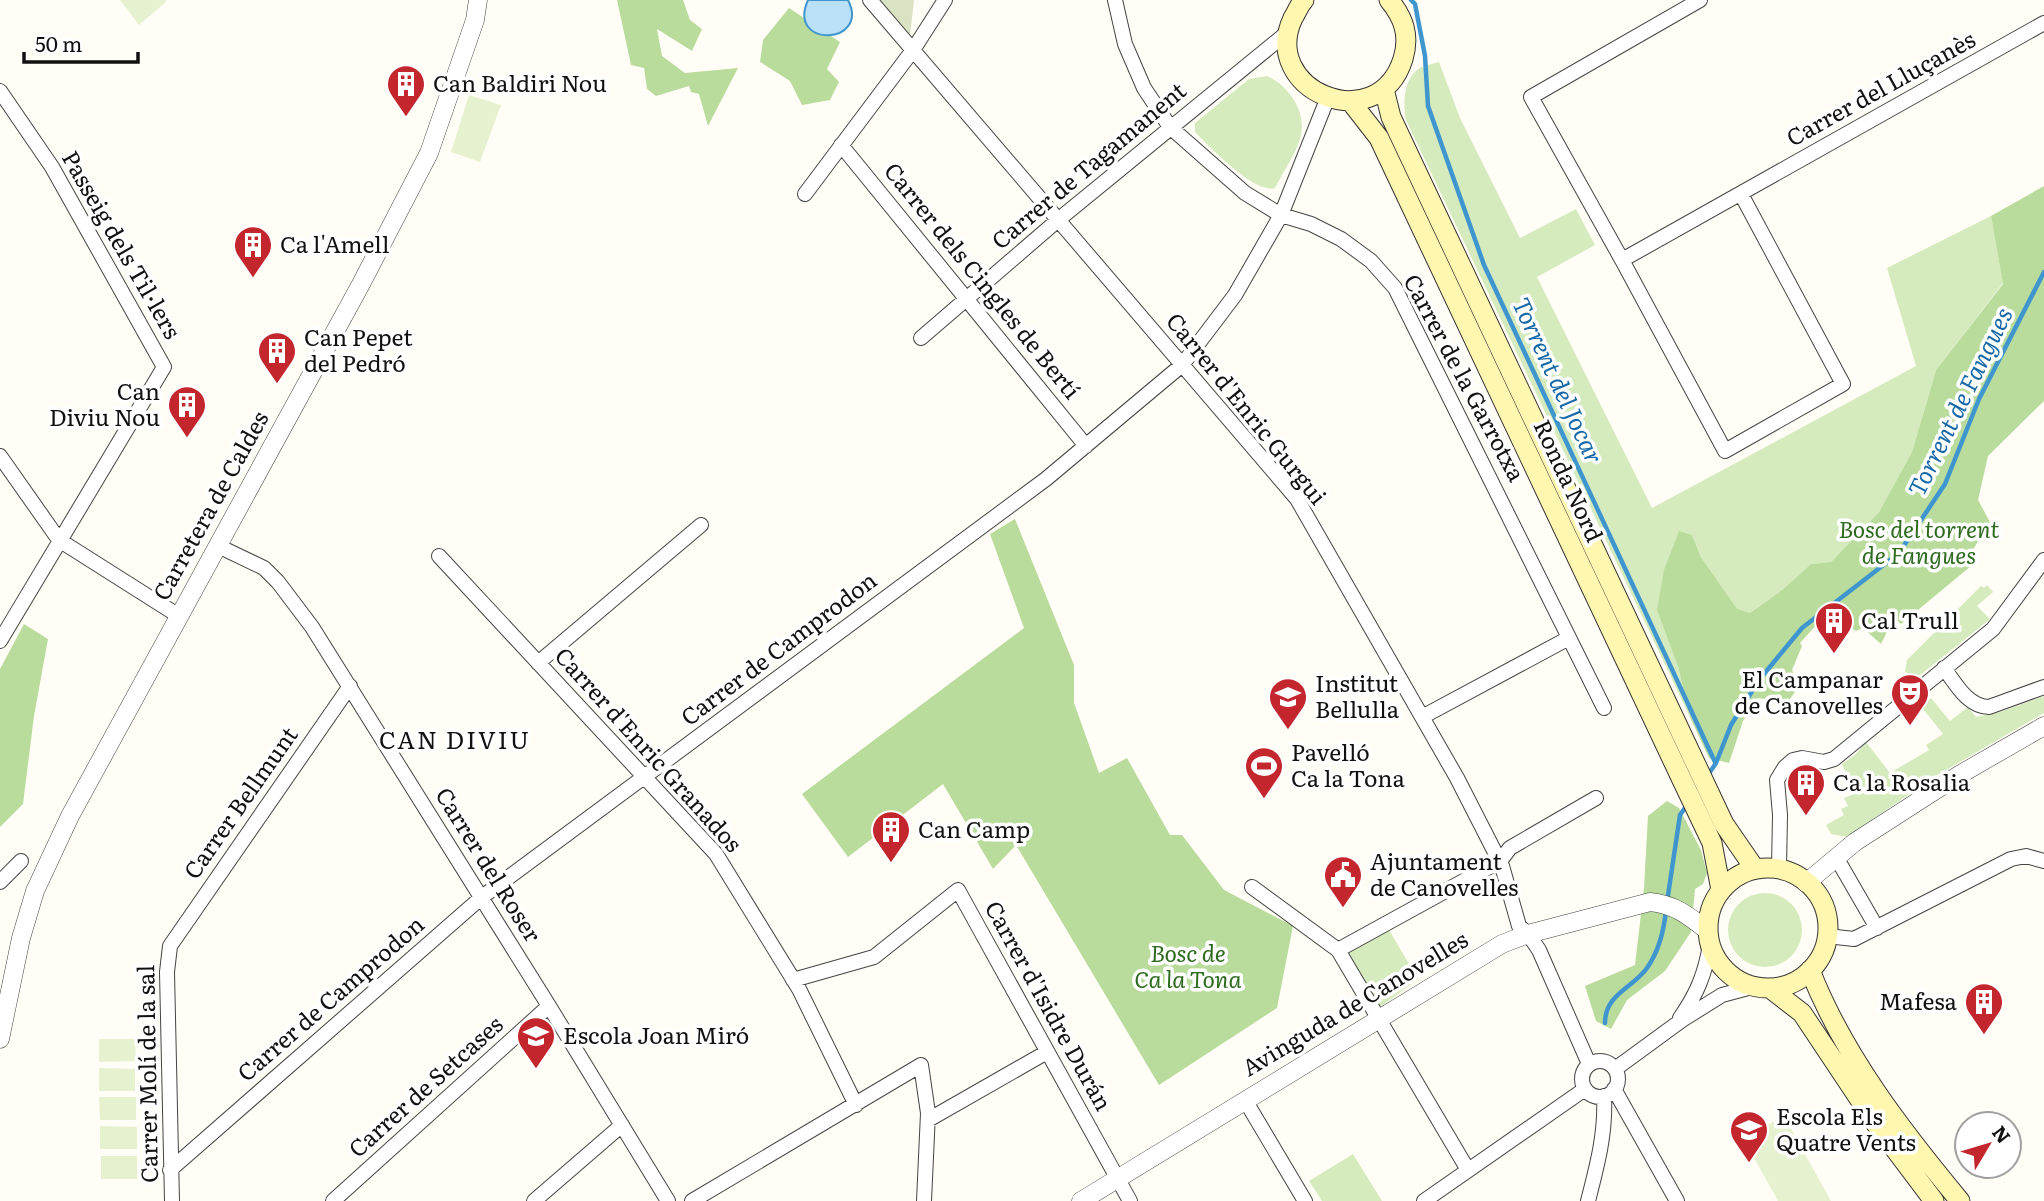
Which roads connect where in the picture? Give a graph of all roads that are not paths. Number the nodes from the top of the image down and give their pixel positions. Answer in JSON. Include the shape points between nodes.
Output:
{"nodes":[{"id":1,"x":478,"y":0,"type":"edge"},
{"id":2,"x":870,"y":0,"type":"edge"},
{"id":3,"x":945,"y":0,"type":"edge"},
{"id":4,"x":1115,"y":0,"type":"edge"},
{"id":5,"x":1389,"y":0,"type":"edge"},
{"id":6,"x":1700,"y":0,"type":"edge"},
{"id":7,"x":1302,"y":1,"type":"edge"},
{"id":8,"x":2044,"y":23,"type":"edge"},
{"id":9,"x":1288,"y":32,"type":"junction"},
{"id":10,"x":913,"y":50,"type":"junction"},
{"id":11,"x":1384,"y":89,"type":"junction"},
{"id":12,"x":0,"y":90,"type":"edge"},
{"id":13,"x":1328,"y":97,"type":"junction"},
{"id":14,"x":1351,"y":102,"type":"junction"},
{"id":15,"x":1170,"y":127,"type":"junction"},
{"id":16,"x":841,"y":145,"type":"junction"},
{"id":17,"x":805,"y":194,"type":"dead end"},
{"id":18,"x":1741,"y":194,"type":"junction"},
{"id":19,"x":1282,"y":215,"type":"junction"},
{"id":20,"x":1058,"y":220,"type":"junction"},
{"id":21,"x":1622,"y":260,"type":"junction"},
{"id":22,"x":967,"y":299,"type":"junction"},
{"id":23,"x":922,"y":338,"type":"dead end"},
{"id":24,"x":1182,"y":365,"type":"junction"},
{"id":25,"x":1086,"y":446,"type":"junction"},
{"id":26,"x":0,"y":456,"type":"edge"},
{"id":27,"x":701,"y":525,"type":"dead end"},
{"id":28,"x":59,"y":540,"type":"junction"},
{"id":29,"x":218,"y":545,"type":"junction"},
{"id":30,"x":439,"y":556,"type":"dead end"},
{"id":31,"x":2044,"y":560,"type":"edge"},
{"id":32,"x":179,"y":616,"type":"junction"},
{"id":33,"x":1,"y":638,"type":"edge"},
{"id":34,"x":1569,"y":638,"type":"junction"},
{"id":35,"x":538,"y":663,"type":"junction"},
{"id":36,"x":1944,"y":668,"type":"junction"},
{"id":37,"x":350,"y":686,"type":"junction"},
{"id":38,"x":2044,"y":687,"type":"edge"},
{"id":39,"x":1604,"y":708,"type":"dead end"},
{"id":40,"x":1422,"y":717,"type":"junction"},
{"id":41,"x":2044,"y":726,"type":"edge"},
{"id":42,"x":645,"y":776,"type":"junction"},
{"id":43,"x":1596,"y":798,"type":"dead end"},
{"id":44,"x":1836,"y":857,"type":"junction"},
{"id":45,"x":21,"y":861,"type":"dead end"},
{"id":46,"x":1500,"y":861,"type":"junction"},
{"id":47,"x":2044,"y":861,"type":"edge"},
{"id":48,"x":1779,"y":868,"type":"junction"},
{"id":49,"x":1755,"y":870,"type":"junction"},
{"id":50,"x":0,"y":882,"type":"edge"},
{"id":51,"x":1806,"y":883,"type":"junction"},
{"id":52,"x":1252,"y":887,"type":"dead end"},
{"id":53,"x":1721,"y":890,"type":"junction"},
{"id":54,"x":482,"y":897,"type":"junction"},
{"id":55,"x":1877,"y":928,"type":"junction"},
{"id":56,"x":1528,"y":934,"type":"junction"},
{"id":57,"x":1827,"y":936,"type":"junction"},
{"id":58,"x":1709,"y":938,"type":"junction"},
{"id":59,"x":170,"y":946,"type":"joint"},
{"id":60,"x":1338,"y":950,"type":"junction"},
{"id":61,"x":1810,"y":970,"type":"junction"},
{"id":62,"x":793,"y":980,"type":"junction"},
{"id":63,"x":1762,"y":988,"type":"junction"},
{"id":64,"x":549,"y":1006,"type":"junction"},
{"id":65,"x":1378,"y":1019,"type":"junction"},
{"id":66,"x":1675,"y":1025,"type":"junction"},
{"id":67,"x":0,"y":1038,"type":"edge"},
{"id":68,"x":1047,"y":1052,"type":"junction"},
{"id":69,"x":1590,"y":1064,"type":"junction"},
{"id":70,"x":1615,"y":1069,"type":"junction"},
{"id":71,"x":1585,"y":1089,"type":"junction"},
{"id":72,"x":1609,"y":1092,"type":"junction"},
{"id":73,"x":1245,"y":1100,"type":"junction"},
{"id":74,"x":856,"y":1105,"type":"junction"},
{"id":75,"x":928,"y":1120,"type":"junction"},
{"id":76,"x":622,"y":1125,"type":"junction"},
{"id":77,"x":170,"y":1170,"type":"junction"},
{"id":78,"x":1468,"y":1170,"type":"junction"},
{"id":79,"x":1116,"y":1179,"type":"junction"},
{"id":80,"x":172,"y":1201,"type":"edge"},
{"id":81,"x":334,"y":1201,"type":"edge"},
{"id":82,"x":534,"y":1201,"type":"edge"},
{"id":83,"x":668,"y":1201,"type":"edge"},
{"id":84,"x":692,"y":1201,"type":"edge"},
{"id":85,"x":924,"y":1201,"type":"edge"},
{"id":86,"x":1081,"y":1201,"type":"edge"},
{"id":87,"x":1130,"y":1201,"type":"edge"},
{"id":88,"x":1305,"y":1201,"type":"edge"},
{"id":89,"x":1424,"y":1201,"type":"edge"},
{"id":90,"x":1588,"y":1201,"type":"edge"},
{"id":91,"x":1676,"y":1201,"type":"edge"},
{"id":92,"x":1934,"y":1201,"type":"edge"},
{"id":93,"x":1959,"y":1201,"type":"edge"}],
"edges":[{"from":1,"to":29,"type":"street","name":"Carretera de Caldes","via":[[429,153]]},
{"from":2,"to":10,"type":"street","name":"Carrer d'Enric Gurgui"},
{"from":3,"to":10,"type":"street"},
{"from":4,"to":15,"type":"street","name":"Carrer de la Garrotxa","via":[[1125,44],[1144,88]]},
{"from":5,"to":11,"type":"main road","via":[[1400,13],[1407,46],[1398,73]]},
{"from":6,"to":21,"type":"street","via":[[1531,97]]},
{"from":7,"to":9,"type":"main road"},
{"from":8,"to":18,"type":"street","name":"Carrer del Lluçanès"},
{"from":9,"to":13,"type":"main road","via":[[1291,64],[1312,90]]},
{"from":9,"to":15,"type":"street","name":"Carrer de Tagamanent"},
{"from":10,"to":16,"type":"street"},
{"from":10,"to":20,"type":"street","name":"Carrer d'Enric Gurgui"},
{"from":11,"to":14,"type":"main road"},
{"from":11,"to":49,"type":"main road","name":"Ronda Nord","via":[[1391,117],[1695,763],[1724,824]]},
{"from":12,"to":28,"type":"street","name":"Passeig dels Til·lers","via":[[52,167],[164,367]]},
{"from":13,"to":14,"type":"main road"},
{"from":13,"to":19,"type":"street","name":"Carrer de Camprodon"},
{"from":14,"to":53,"type":"main road","name":"Ronda Nord","via":[[1379,138],[1689,794],[1712,843]]},
{"from":15,"to":19,"type":"street","name":"Carrer de la Garrotxa","via":[[1245,193]]},
{"from":15,"to":20,"type":"street","name":"Carrer de Tagamanent"},
{"from":16,"to":17,"type":"street"},
{"from":16,"to":22,"type":"street","name":"Carrer dels Cingles de Bertí"},
{"from":18,"to":21,"type":"street","name":"Carrer del Lluçanès"},
{"from":18,"to":21,"type":"street","via":[[1843,384],[1725,451]]},
{"from":19,"to":24,"type":"street","name":"Carrer de Camprodon","via":[[1235,295]]},
{"from":19,"to":34,"type":"street","name":"Carrer de la Garrotxa","via":[[1341,239],[1371,261],[1395,288]]},
{"from":20,"to":22,"type":"street","name":"Carrer de Tagamanent"},
{"from":20,"to":24,"type":"street","name":"Carrer d'Enric Gurgui"},
{"from":22,"to":23,"type":"street","name":"Carrer de Tagamanent"},
{"from":22,"to":25,"type":"street","name":"Carrer dels Cingles de Bertí"},
{"from":24,"to":25,"type":"street","name":"Carrer de Camprodon"},
{"from":24,"to":40,"type":"street","name":"Carrer d'Enric Gurgui","via":[[1297,499]]},
{"from":25,"to":42,"type":"street","name":"Carrer de Camprodon"},
{"from":26,"to":28,"type":"street"},
{"from":27,"to":35,"type":"street"},
{"from":28,"to":32,"type":"street"},
{"from":28,"to":33,"type":"street","name":"Passeig dels Til·lers"},
{"from":29,"to":32,"type":"street","name":"Carretera de Caldes"},
{"from":29,"to":37,"type":"street","name":"Carrer del Roser","via":[[264,568],[278,582]]},
{"from":30,"to":35,"type":"street","name":"Carrer d'Enric Granados"},
{"from":31,"to":36,"type":"street","via":[[1993,629]]},
{"from":32,"to":67,"type":"street","name":"Carretera de Caldes","via":[[70,816],[35,891],[16,954]]},
{"from":34,"to":39,"type":"street","name":"Carrer de la Garrotxa"},
{"from":34,"to":40,"type":"street"},
{"from":35,"to":42,"type":"street","name":"Carrer d'Enric Granados"},
{"from":36,"to":38,"type":"street","via":[[1979,707]]},
{"from":36,"to":48,"type":"street","via":[[1834,759],[1802,758],[1785,767],[1777,780]]},
{"from":37,"to":54,"type":"street","name":"Carrer del Roser"},
{"from":37,"to":59,"type":"street","name":"Carrer Bellmunt"},
{"from":40,"to":46,"type":"street","name":"Carrer d'Enric Gurgui"},
{"from":41,"to":44,"type":"street","via":[[1947,782]]},
{"from":42,"to":54,"type":"street","name":"Carrer de Camprodon"},
{"from":42,"to":62,"type":"street","name":"Carrer d'Enric Granados","via":[[716,854]]},
{"from":43,"to":46,"type":"street","via":[[1510,849]]},
{"from":44,"to":51,"type":"street"},
{"from":44,"to":55,"type":"street"},
{"from":45,"to":50,"type":"street"},
{"from":46,"to":56,"type":"street","name":"Carrer d'Enric Gurgui","via":[[1520,926]]},
{"from":46,"to":60,"type":"street"},
{"from":47,"to":55,"type":"street","via":[[2026,856],[2011,859]]},
{"from":48,"to":49,"type":"main road"},
{"from":48,"to":51,"type":"main road"},
{"from":49,"to":53,"type":"main road","via":[[1736,877]]},
{"from":51,"to":57,"type":"main road","via":[[1823,905]]},
{"from":52,"to":60,"type":"street"},
{"from":53,"to":58,"type":"main road","via":[[1710,910]]},
{"from":54,"to":64,"type":"street","name":"Carrer del Roser"},
{"from":54,"to":77,"type":"street","name":"Carrer de Camprodon"},
{"from":55,"to":57,"type":"street","via":[[1854,939]]},
{"from":56,"to":58,"type":"street","name":"Avinguda de Canovelles","via":[[1650,902],[1672,907]]},
{"from":56,"to":65,"type":"street","name":"Avinguda de Canovelles","via":[[1502,944]]},
{"from":56,"to":69,"type":"street","name":"Carrer d'Enric Gurgui"},
{"from":57,"to":61,"type":"main road","via":[[1823,953]]},
{"from":58,"to":63,"type":"main road","via":[[1720,965],[1736,979]]},
{"from":58,"to":66,"type":"street","via":[[1707,963],[1696,996]]},
{"from":59,"to":77,"type":"street","name":"Carrer Molí de la sal"},
{"from":60,"to":65,"type":"street"},
{"from":61,"to":63,"type":"main road","via":[[1794,983]]},
{"from":61,"to":93,"type":"main road","via":[[1829,1017],[1861,1067]]},
{"from":62,"to":68,"type":"street","name":"Carrer d'Isidre Durán","via":[[874,957],[958,890]]},
{"from":62,"to":74,"type":"street","name":"Carrer d'Enric Granados"},
{"from":63,"to":66,"type":"street","via":[[1722,995]]},
{"from":63,"to":92,"type":"main road","via":[[1802,1013]]},
{"from":64,"to":76,"type":"street","name":"Carrer del Roser"},
{"from":64,"to":81,"type":"street","name":"Carrer de Setcases"},
{"from":65,"to":73,"type":"street","name":"Avinguda de Canovelles"},
{"from":65,"to":78,"type":"street"},
{"from":66,"to":70,"type":"street"},
{"from":68,"to":75,"type":"street"},
{"from":68,"to":79,"type":"street","name":"Carrer d'Isidre Durán"},
{"from":69,"to":70,"type":"street","via":[[1606,1062]]},
{"from":69,"to":71,"type":"street","via":[[1582,1074]]},
{"from":70,"to":72,"type":"street","via":[[1617,1082]]},
{"from":71,"to":72,"type":"street","via":[[1597,1096]]},
{"from":71,"to":78,"type":"street"},
{"from":72,"to":90,"type":"street"},
{"from":72,"to":91,"type":"street"},
{"from":73,"to":79,"type":"street","name":"Avinguda de Canovelles"},
{"from":73,"to":88,"type":"street"},
{"from":74,"to":75,"type":"street","via":[[921,1065]]},
{"from":74,"to":84,"type":"street"},
{"from":75,"to":85,"type":"street"},
{"from":76,"to":82,"type":"street"},
{"from":76,"to":83,"type":"street","name":"Carrer del Roser"},
{"from":77,"to":80,"type":"street","name":"Carrer Molí de la sal"},
{"from":78,"to":89,"type":"street"},
{"from":79,"to":86,"type":"street","name":"Avinguda de Canovelles"},
{"from":79,"to":87,"type":"street","name":"Carrer d'Isidre Durán"}]}
